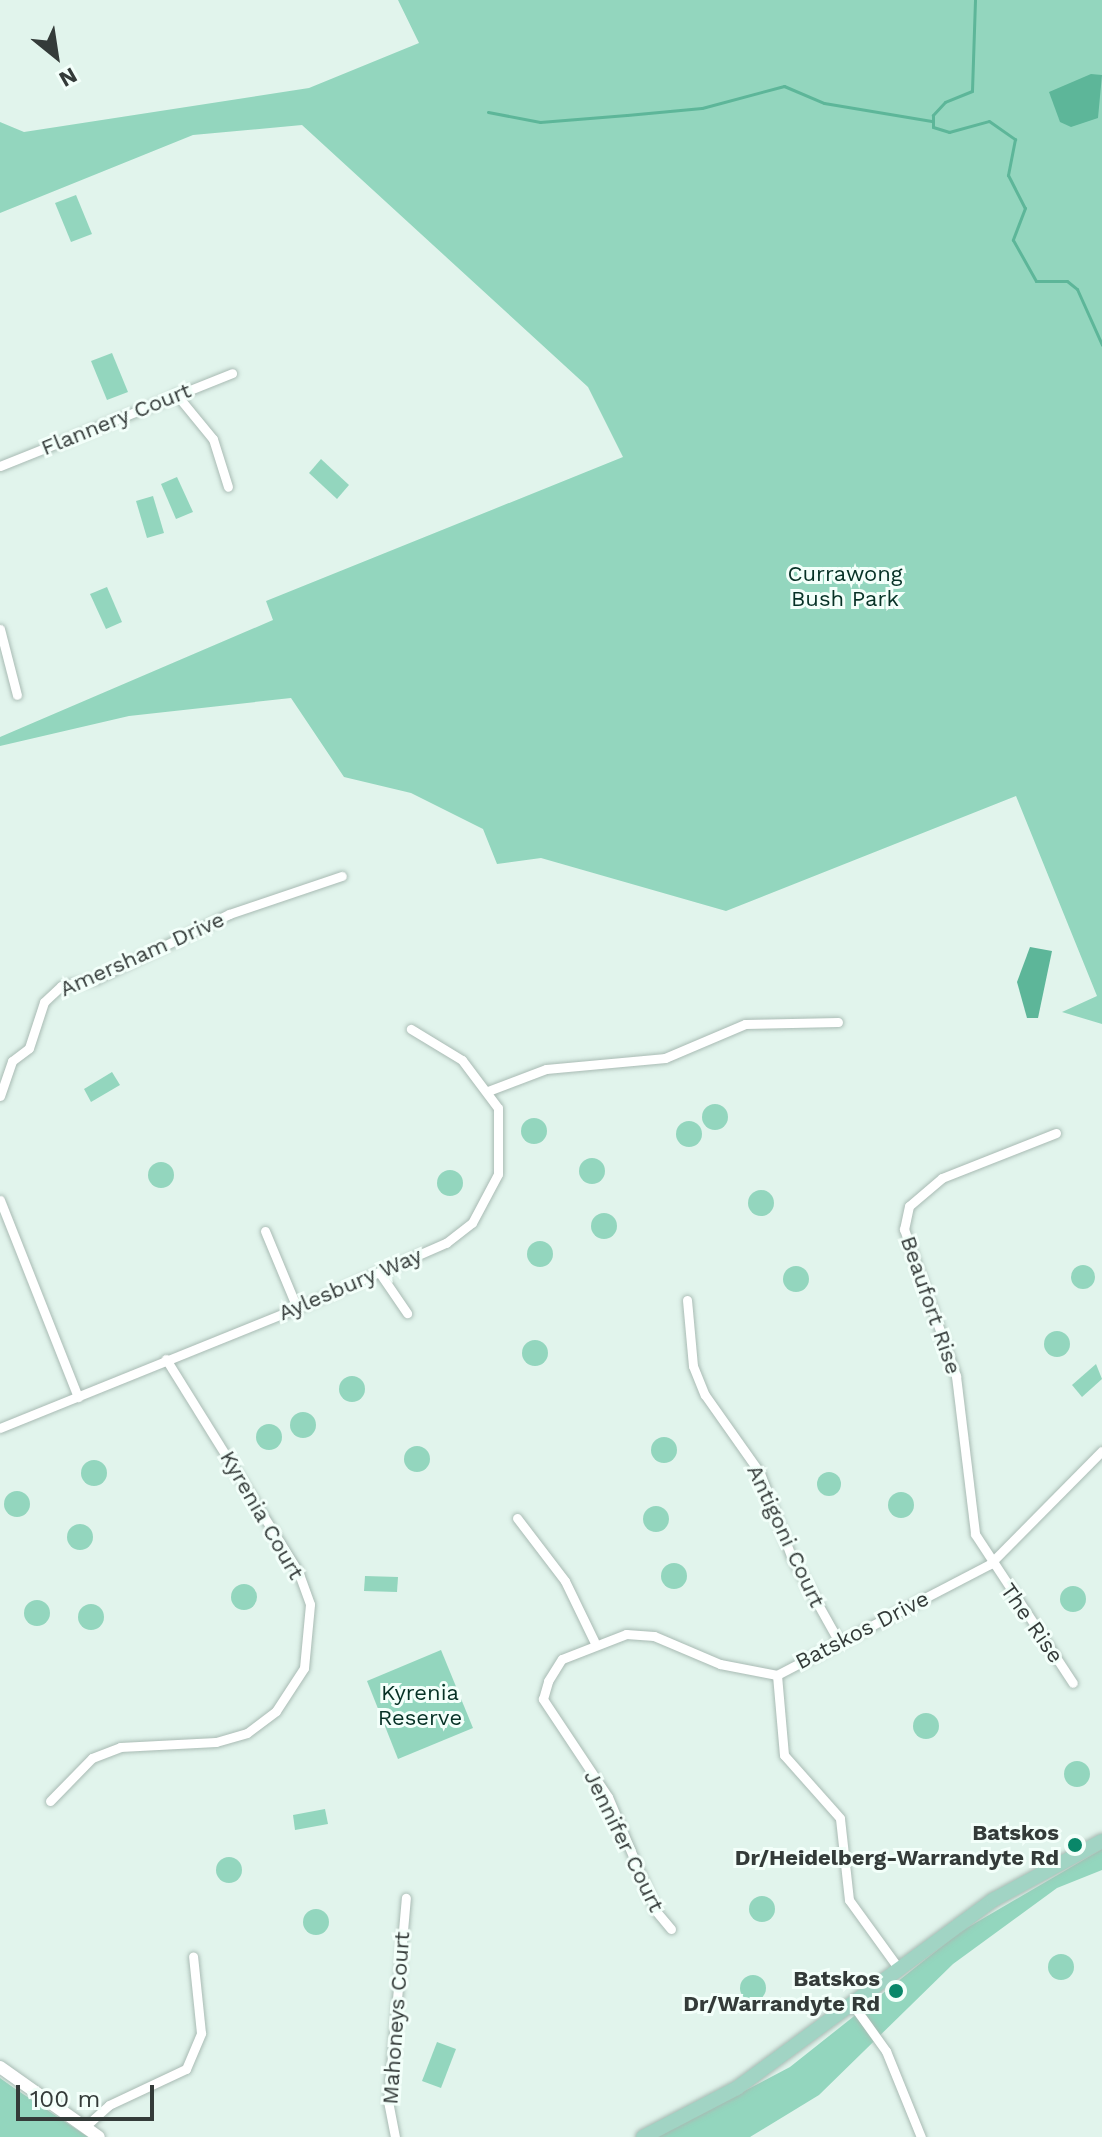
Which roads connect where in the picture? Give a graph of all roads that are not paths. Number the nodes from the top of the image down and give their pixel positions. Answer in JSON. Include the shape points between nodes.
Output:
{"nodes":[{"id":1,"x":232,"y":373,"type":"dead end"},
{"id":2,"x":176,"y":394,"type":"junction"},
{"id":3,"x":0,"y":466,"type":"edge"},
{"id":4,"x":228,"y":487,"type":"dead end"},
{"id":5,"x":0,"y":629,"type":"edge"},
{"id":6,"x":17,"y":695,"type":"dead end"},
{"id":7,"x":342,"y":876,"type":"dead end"},
{"id":8,"x":838,"y":1022,"type":"dead end"},
{"id":9,"x":411,"y":1029,"type":"dead end"},
{"id":10,"x":488,"y":1091,"type":"junction"},
{"id":11,"x":0,"y":1096,"type":"edge"},
{"id":12,"x":1056,"y":1133,"type":"dead end"},
{"id":13,"x":0,"y":1200,"type":"edge"},
{"id":14,"x":265,"y":1231,"type":"dead end"},
{"id":15,"x":379,"y":1272,"type":"junction"},
{"id":16,"x":687,"y":1300,"type":"dead end"},
{"id":17,"x":297,"y":1308,"type":"junction"},
{"id":18,"x":407,"y":1313,"type":"dead end"},
{"id":19,"x":166,"y":1359,"type":"junction"},
{"id":20,"x":78,"y":1397,"type":"junction"},
{"id":21,"x":0,"y":1428,"type":"edge"},
{"id":22,"x":1102,"y":1451,"type":"edge"},
{"id":23,"x":517,"y":1518,"type":"dead end"},
{"id":24,"x":990,"y":1564,"type":"junction"},
{"id":25,"x":838,"y":1640,"type":"junction"},
{"id":26,"x":594,"y":1641,"type":"junction"},
{"id":27,"x":777,"y":1675,"type":"junction"},
{"id":28,"x":1073,"y":1683,"type":"dead end"},
{"id":29,"x":50,"y":1801,"type":"dead end"},
{"id":30,"x":1102,"y":1841,"type":"edge"},
{"id":31,"x":406,"y":1898,"type":"dead end"},
{"id":32,"x":671,"y":1929,"type":"dead end"},
{"id":33,"x":193,"y":1956,"type":"dead end"},
{"id":34,"x":899,"y":1969,"type":"junction"},
{"id":35,"x":853,"y":2005,"type":"junction"},
{"id":36,"x":0,"y":2067,"type":"edge"},
{"id":37,"x":88,"y":2124,"type":"junction"},
{"id":38,"x":99,"y":2137,"type":"edge"},
{"id":39,"x":395,"y":2137,"type":"edge"},
{"id":40,"x":643,"y":2137,"type":"edge"},
{"id":41,"x":921,"y":2137,"type":"edge"}],
"edges":[{"from":1,"to":2,"type":"street","name":"Flannery Court"},
{"from":2,"to":3,"type":"street","name":"Flannery Court"},
{"from":2,"to":4,"type":"street","via":[[213,439]]},
{"from":5,"to":6,"type":"street"},
{"from":7,"to":11,"type":"street","name":"Amersham Drive","via":[[229,914],[96,979],[61,986],[44,1002],[29,1048],[12,1061]]},
{"from":8,"to":10,"type":"street","via":[[745,1024],[665,1058],[546,1069]]},
{"from":9,"to":10,"type":"street","name":"Aylesbury Way","via":[[462,1060]]},
{"from":10,"to":15,"type":"street","name":"Aylesbury Way","via":[[502,1141],[485,1204],[446,1243]]},
{"from":12,"to":24,"type":"street","name":"Beaufort Rise","via":[[942,1178],[909,1206],[904,1229],[956,1376],[965,1499]]},
{"from":13,"to":20,"type":"street"},
{"from":14,"to":17,"type":"street"},
{"from":15,"to":17,"type":"street","name":"Aylesbury Way"},
{"from":15,"to":18,"type":"street"},
{"from":16,"to":25,"type":"street","name":"Antigoni Court","via":[[693,1366],[705,1395],[760,1473],[791,1556]]},
{"from":17,"to":19,"type":"street","name":"Aylesbury Way"},
{"from":19,"to":20,"type":"street","name":"Aylesbury Way"},
{"from":19,"to":29,"type":"street","name":"Kyrenia Court","via":[[299,1573],[310,1604],[304,1668],[276,1711],[247,1733],[216,1742],[120,1747],[92,1758]]},
{"from":20,"to":21,"type":"street","name":"Aylesbury Way"},
{"from":22,"to":24,"type":"street","name":"Batskos Drive"},
{"from":23,"to":26,"type":"street","via":[[565,1581]]},
{"from":24,"to":25,"type":"street","name":"Batskos Drive"},
{"from":24,"to":28,"type":"street","name":"The Rise"},
{"from":25,"to":27,"type":"street","name":"Batskos Drive"},
{"from":26,"to":27,"type":"street","name":"Jennifer Court","via":[[654,1636],[720,1664]]},
{"from":26,"to":32,"type":"street","name":"Jennifer Court","via":[[562,1659],[543,1699],[608,1797],[656,1911]]},
{"from":27,"to":34,"type":"street","name":"Batskos Drive","via":[[784,1755],[840,1818],[849,1900]]},
{"from":30,"to":34,"type":"main road","via":[[993,1900]]},
{"from":31,"to":39,"type":"street","name":"Mahoneys Court","via":[[388,2102]]},
{"from":33,"to":37,"type":"street","via":[[201,2033],[186,2069],[109,2105]]},
{"from":34,"to":35,"type":"main road"},
{"from":35,"to":40,"type":"main road","via":[[737,2088]]},
{"from":35,"to":41,"type":"street","via":[[886,2051]]},
{"from":36,"to":37,"type":"main road"},
{"from":37,"to":38,"type":"main road"}]}
